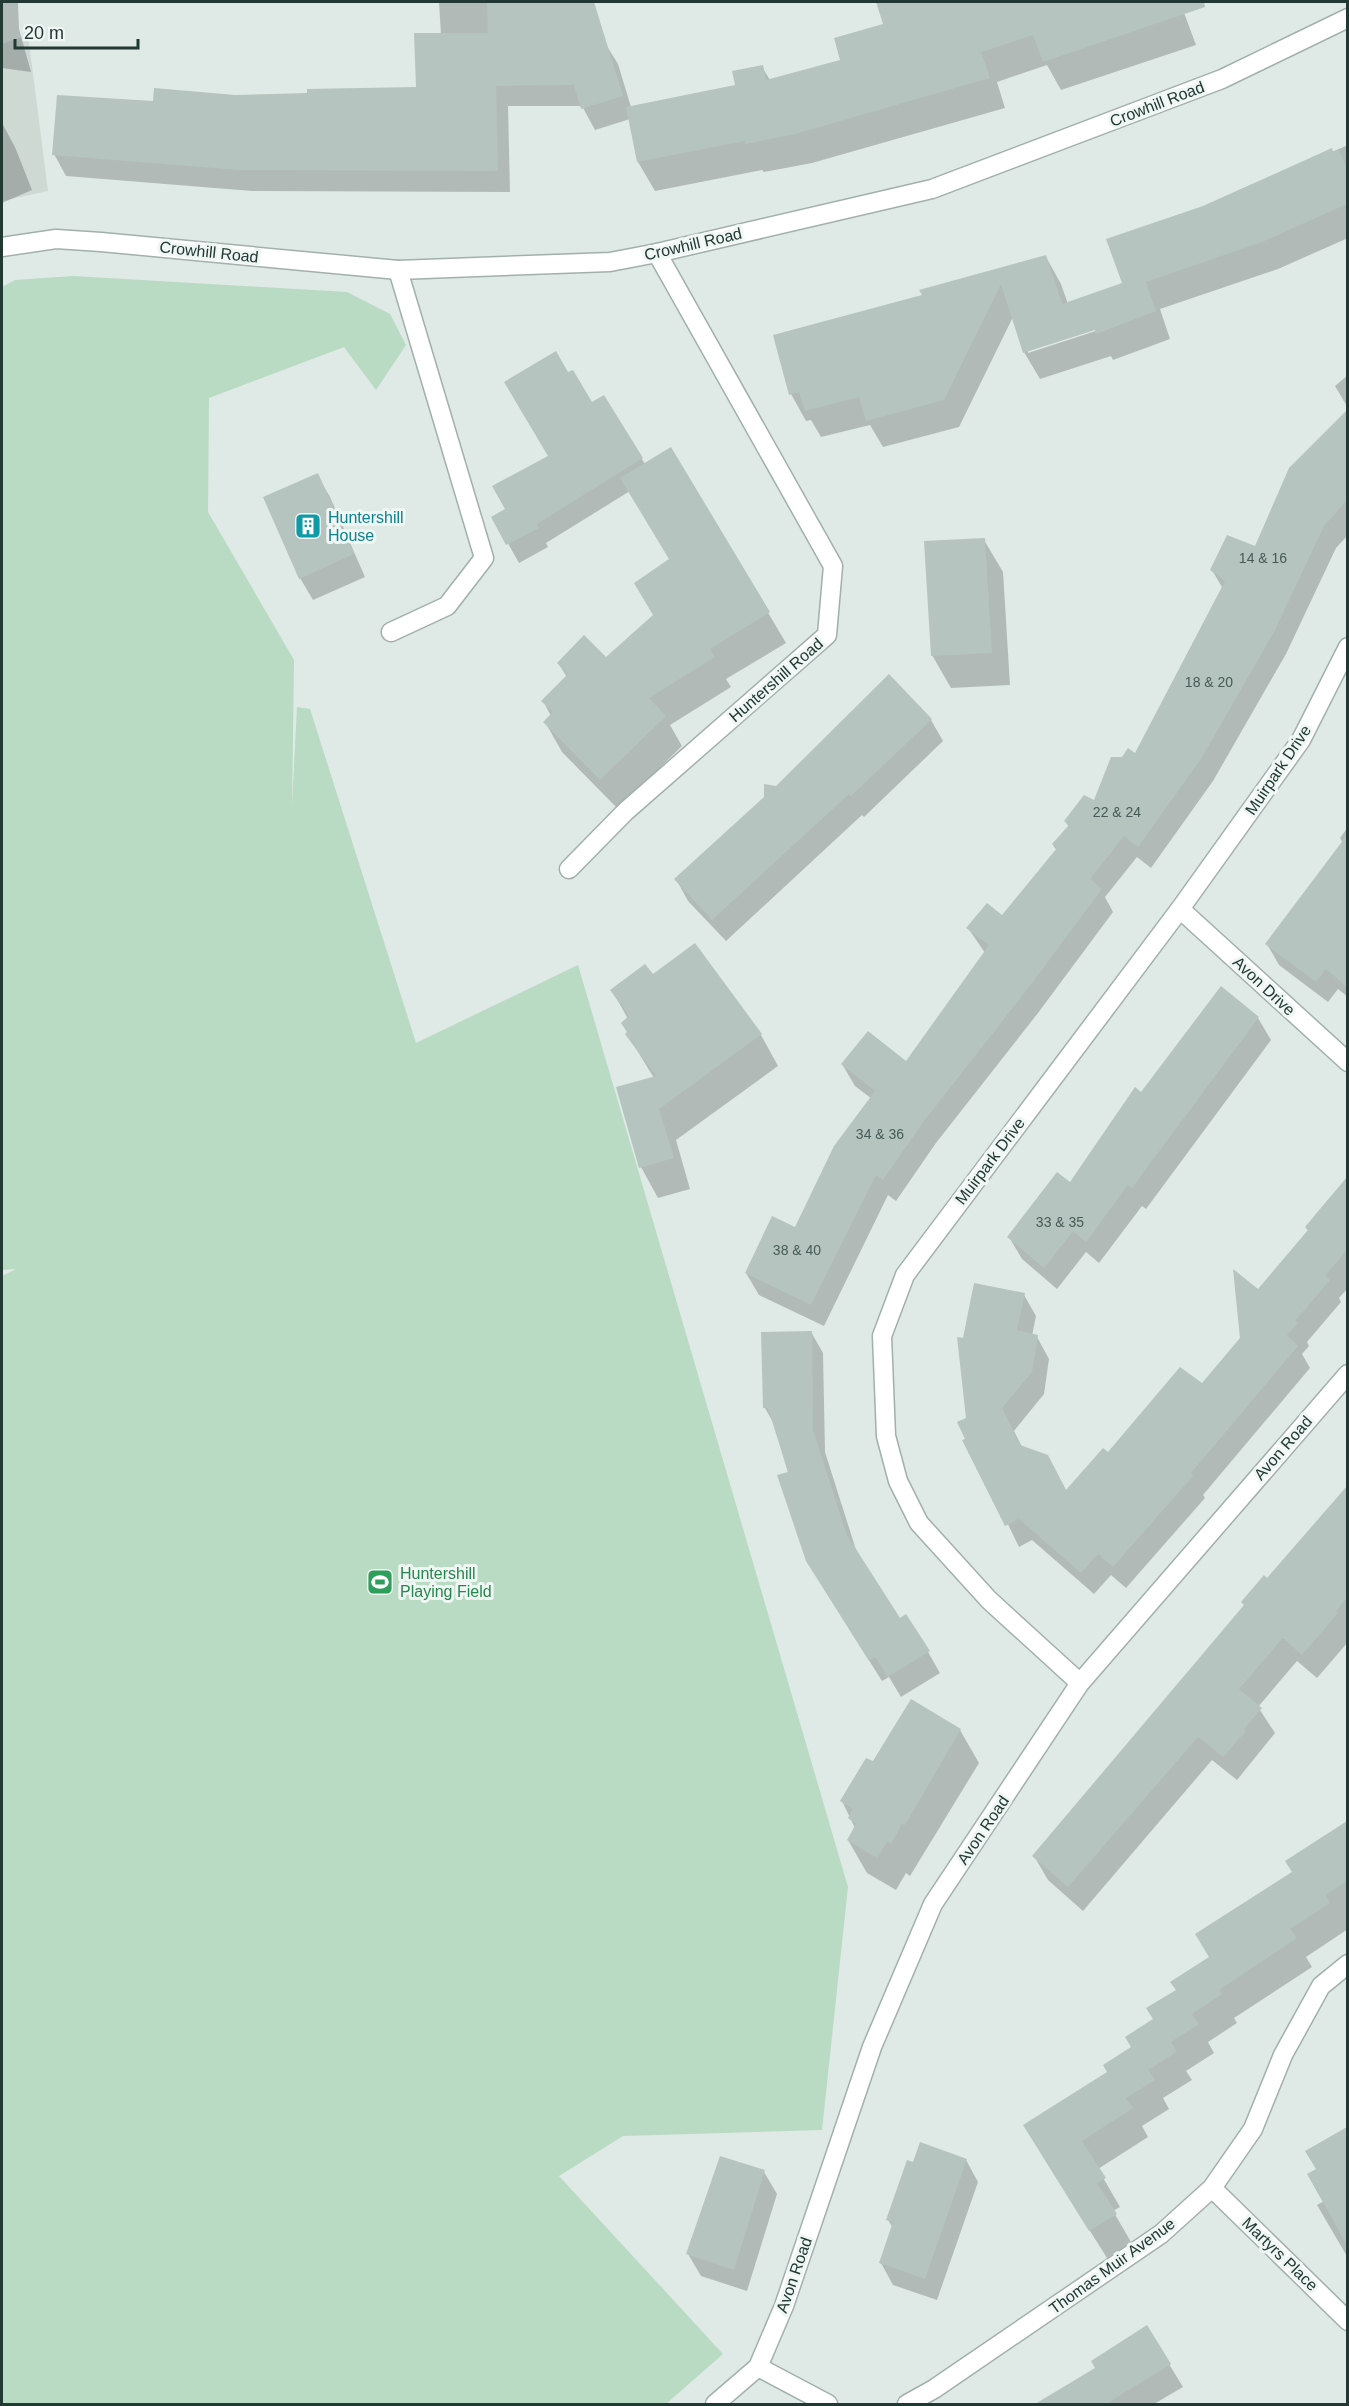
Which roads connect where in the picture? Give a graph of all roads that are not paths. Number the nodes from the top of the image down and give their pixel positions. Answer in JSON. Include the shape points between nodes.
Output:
{"nodes":[{"id":1,"x":1347,"y":18,"type":"edge"},
{"id":2,"x":2,"y":248,"type":"edge"},
{"id":3,"x":657,"y":253,"type":"junction"},
{"id":4,"x":398,"y":270,"type":"junction"},
{"id":5,"x":391,"y":632,"type":"dead end"},
{"id":6,"x":1347,"y":647,"type":"edge"},
{"id":7,"x":569,"y":869,"type":"dead end"},
{"id":8,"x":1180,"y":909,"type":"junction"},
{"id":9,"x":1347,"y":1062,"type":"edge"},
{"id":10,"x":1347,"y":1374,"type":"edge"},
{"id":11,"x":1080,"y":1683,"type":"junction"},
{"id":12,"x":1347,"y":1964,"type":"edge"},
{"id":13,"x":1212,"y":2188,"type":"junction"},
{"id":14,"x":1347,"y":2321,"type":"edge"},
{"id":15,"x":758,"y":2367,"type":"junction"},
{"id":16,"x":715,"y":2404,"type":"edge"},
{"id":17,"x":828,"y":2404,"type":"edge"},
{"id":18,"x":907,"y":2404,"type":"edge"}],
"edges":[{"from":1,"to":3,"type":"street","name":"Crowhill Road","via":[[1222,79],[932,189]]},
{"from":2,"to":4,"type":"street","name":"Crowhill Road","via":[[56,239]]},
{"from":3,"to":4,"type":"street","name":"Crowhill Road","via":[[609,262]]},
{"from":3,"to":7,"type":"street","name":"Huntershill Road","via":[[832,566],[827,635],[626,811]]},
{"from":4,"to":5,"type":"street","via":[[484,558],[447,606]]},
{"from":6,"to":8,"type":"street","name":"Muirpark Drive","via":[[1301,740]]},
{"from":8,"to":9,"type":"street","name":"Avon Drive"},
{"from":8,"to":11,"type":"street","name":"Muirpark Drive","via":[[905,1275],[882,1335],[886,1436],[898,1481],[919,1523],[989,1600]]},
{"from":10,"to":11,"type":"street","name":"Avon Road"},
{"from":11,"to":15,"type":"street","name":"Avon Road","via":[[933,1904],[872,2047],[784,2306]]},
{"from":12,"to":13,"type":"street","name":"Thomas Muir Avenue","via":[[1321,1986],[1283,2055],[1253,2129]]},
{"from":13,"to":14,"type":"street","name":"Martyrs Place"},
{"from":13,"to":18,"type":"street","name":"Thomas Muir Avenue","via":[[1161,2234]]},
{"from":15,"to":16,"type":"street"},
{"from":15,"to":17,"type":"street"}]}
